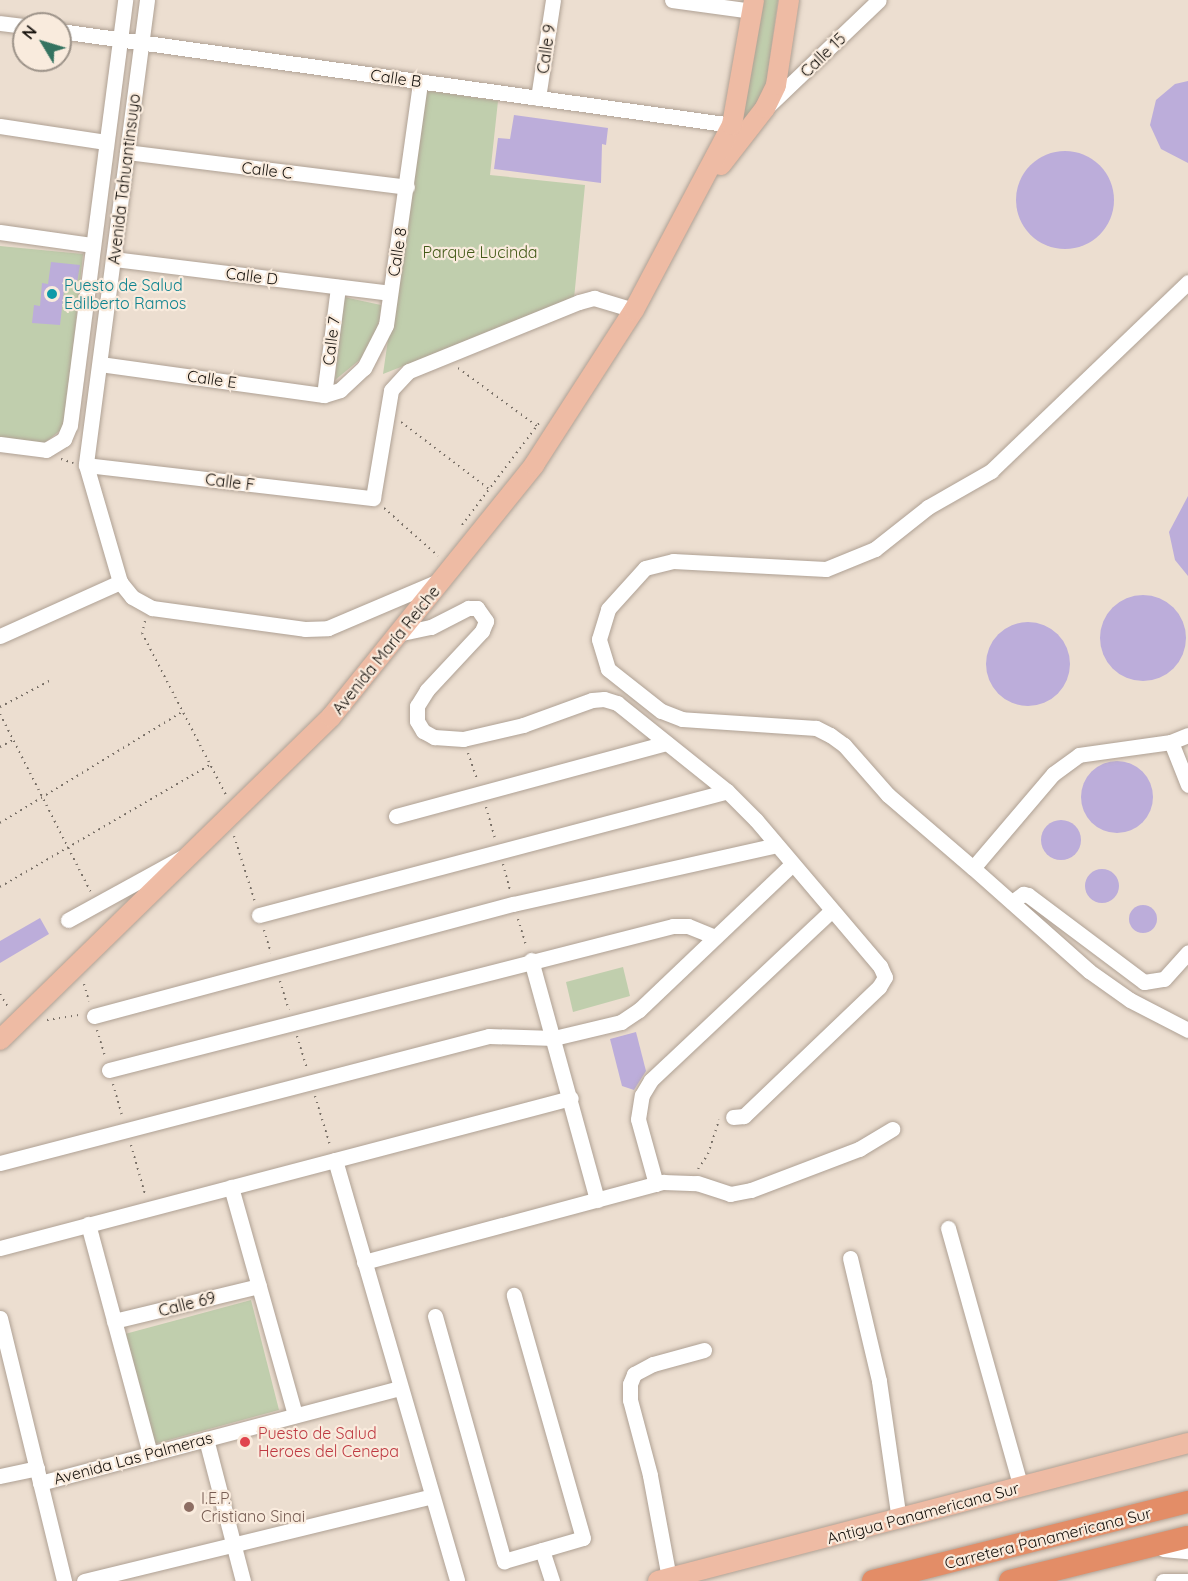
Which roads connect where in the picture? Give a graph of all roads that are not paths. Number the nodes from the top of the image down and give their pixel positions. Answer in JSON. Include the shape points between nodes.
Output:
{"nodes":[{"id":1,"x":125,"y":0,"type":"edge"},
{"id":2,"x":147,"y":0,"type":"edge"},
{"id":3,"x":553,"y":0,"type":"edge"},
{"id":4,"x":672,"y":0,"type":"edge"},
{"id":5,"x":789,"y":0,"type":"edge"},
{"id":6,"x":879,"y":0,"type":"edge"},
{"id":7,"x":753,"y":6,"type":"edge"},
{"id":8,"x":72,"y":33,"type":"edge"},
{"id":9,"x":119,"y":40,"type":"junction"},
{"id":10,"x":141,"y":43,"type":"junction"},
{"id":11,"x":420,"y":81,"type":"junction"},
{"id":12,"x":538,"y":98,"type":"junction"},
{"id":13,"x":765,"y":108,"type":"junction"},
{"id":14,"x":732,"y":125,"type":"junction"},
{"id":15,"x":0,"y":126,"type":"edge"},
{"id":16,"x":106,"y":142,"type":"junction"},
{"id":17,"x":127,"y":152,"type":"junction"},
{"id":18,"x":406,"y":187,"type":"junction"},
{"id":19,"x":695,"y":197,"type":"junction"},
{"id":20,"x":0,"y":232,"type":"edge"},
{"id":21,"x":93,"y":245,"type":"junction"},
{"id":22,"x":114,"y":259,"type":"junction"},
{"id":23,"x":1188,"y":282,"type":"edge"},
{"id":24,"x":338,"y":287,"type":"junction"},
{"id":25,"x":390,"y":293,"type":"junction"},
{"id":26,"x":634,"y":310,"type":"junction"},
{"id":27,"x":100,"y":364,"type":"junction"},
{"id":28,"x":324,"y":395,"type":"junction"},
{"id":29,"x":0,"y":444,"type":"edge"},
{"id":30,"x":86,"y":465,"type":"junction"},
{"id":31,"x":442,"y":579,"type":"junction"},
{"id":32,"x":120,"y":582,"type":"junction"},
{"id":33,"x":402,"y":633,"type":"junction"},
{"id":34,"x":0,"y":636,"type":"edge"},
{"id":35,"x":1188,"y":735,"type":"edge"},
{"id":36,"x":1171,"y":742,"type":"junction"},
{"id":37,"x":666,"y":744,"type":"junction"},
{"id":38,"x":1188,"y":785,"type":"edge"},
{"id":39,"x":727,"y":791,"type":"junction"},
{"id":40,"x":396,"y":816,"type":"dead end"},
{"id":41,"x":776,"y":845,"type":"junction"},
{"id":42,"x":196,"y":849,"type":"junction"},
{"id":43,"x":791,"y":865,"type":"junction"},
{"id":44,"x":973,"y":868,"type":"junction"},
{"id":45,"x":1012,"y":902,"type":"junction"},
{"id":46,"x":830,"y":912,"type":"junction"},
{"id":47,"x":259,"y":915,"type":"road end"},
{"id":48,"x":68,"y":920,"type":"dead end"},
{"id":49,"x":715,"y":938,"type":"junction"},
{"id":50,"x":1188,"y":952,"type":"edge"},
{"id":51,"x":531,"y":960,"type":"junction"},
{"id":52,"x":94,"y":1016,"type":"road end"},
{"id":53,"x":1188,"y":1030,"type":"edge"},
{"id":54,"x":554,"y":1038,"type":"junction"},
{"id":55,"x":0,"y":1040,"type":"edge"},
{"id":56,"x":109,"y":1070,"type":"road end"},
{"id":57,"x":571,"y":1098,"type":"junction"},
{"id":58,"x":727,"y":1117,"type":"road end"},
{"id":59,"x":892,"y":1129,"type":"dead end"},
{"id":60,"x":335,"y":1160,"type":"junction"},
{"id":61,"x":0,"y":1163,"type":"edge"},
{"id":62,"x":656,"y":1184,"type":"junction"},
{"id":63,"x":231,"y":1187,"type":"junction"},
{"id":64,"x":597,"y":1200,"type":"junction"},
{"id":65,"x":88,"y":1224,"type":"junction"},
{"id":66,"x":948,"y":1228,"type":"dead end"},
{"id":67,"x":0,"y":1248,"type":"edge"},
{"id":68,"x":850,"y":1258,"type":"dead end"},
{"id":69,"x":364,"y":1262,"type":"junction"},
{"id":70,"x":259,"y":1286,"type":"junction"},
{"id":71,"x":514,"y":1295,"type":"dead end"},
{"id":72,"x":435,"y":1316,"type":"dead end"},
{"id":73,"x":0,"y":1318,"type":"edge"},
{"id":74,"x":114,"y":1321,"type":"junction"},
{"id":75,"x":2,"y":1334,"type":"edge"},
{"id":76,"x":704,"y":1350,"type":"dead end"},
{"id":77,"x":400,"y":1388,"type":"junction"},
{"id":78,"x":295,"y":1415,"type":"junction"},
{"id":79,"x":206,"y":1439,"type":"junction"},
{"id":80,"x":1188,"y":1443,"type":"edge"},
{"id":81,"x":150,"y":1454,"type":"junction"},
{"id":82,"x":38,"y":1475,"type":"junction"},
{"id":83,"x":0,"y":1476,"type":"edge"},
{"id":84,"x":1022,"y":1487,"type":"junction"},
{"id":85,"x":432,"y":1496,"type":"junction"},
{"id":86,"x":1188,"y":1502,"type":"edge"},
{"id":87,"x":899,"y":1520,"type":"junction"},
{"id":88,"x":1188,"y":1537,"type":"edge"},
{"id":89,"x":233,"y":1545,"type":"junction"},
{"id":90,"x":1148,"y":1547,"type":"junction"},
{"id":91,"x":542,"y":1550,"type":"junction"},
{"id":92,"x":1188,"y":1551,"type":"edge"},
{"id":93,"x":664,"y":1580,"type":"edge"},
{"id":94,"x":64,"y":1581,"type":"edge"},
{"id":95,"x":84,"y":1581,"type":"edge"},
{"id":96,"x":243,"y":1581,"type":"edge"},
{"id":97,"x":457,"y":1581,"type":"edge"},
{"id":98,"x":552,"y":1581,"type":"edge"},
{"id":99,"x":873,"y":1581,"type":"edge"},
{"id":100,"x":1010,"y":1581,"type":"edge"},
{"id":101,"x":1166,"y":1581,"type":"edge"},
{"id":102,"x":1188,"y":1581,"type":"edge"}],
"edges":[{"from":1,"to":9,"type":"street","name":"Avenida Tahuantinsuyo"},
{"from":2,"to":10,"type":"street","name":"Avenida Tahuantinsuyo"},
{"from":3,"to":12,"type":"street","name":"Calle 9"},
{"from":4,"to":7,"type":"street"},
{"from":5,"to":13,"type":"main road","name":"Avenida María Reiche","via":[[779,75]]},
{"from":6,"to":13,"type":"street","name":"Calle 15"},
{"from":7,"to":14,"type":"main road","name":"Avenida María Reiche"},
{"from":8,"to":9,"type":"street","name":"Calle B"},
{"from":9,"to":10,"type":"street","name":"Calle B"},
{"from":9,"to":16,"type":"street","name":"Avenida Tahuantinsuyo"},
{"from":10,"to":11,"type":"street","name":"Calle B"},
{"from":10,"to":17,"type":"street","name":"Avenida Tahuantinsuyo"},
{"from":11,"to":12,"type":"street","name":"Calle B"},
{"from":11,"to":18,"type":"street","name":"Calle 8"},
{"from":12,"to":14,"type":"street","name":"Calle B"},
{"from":13,"to":19,"type":"main road","name":"Avenida María Reiche"},
{"from":14,"to":19,"type":"main road","name":"Avenida María Reiche"},
{"from":15,"to":16,"type":"street"},
{"from":16,"to":21,"type":"street","name":"Avenida Tahuantinsuyo"},
{"from":17,"to":18,"type":"street","name":"Calle C"},
{"from":17,"to":22,"type":"street","name":"Avenida Tahuantinsuyo"},
{"from":18,"to":25,"type":"street","name":"Calle 8"},
{"from":19,"to":26,"type":"main road","name":"Avenida María Reiche"},
{"from":20,"to":21,"type":"street"},
{"from":21,"to":29,"type":"street","name":"Avenida Tahuantinsuyo","via":[[69,425],[64,438],[46,450]]},
{"from":22,"to":24,"type":"street","name":"Calle D"},
{"from":22,"to":27,"type":"street","name":"Avenida Tahuantinsuyo"},
{"from":23,"to":44,"type":"street","via":[[991,471],[928,507],[875,549],[826,569],[673,561],[645,568],[608,609],[599,639],[608,669],[661,711],[682,718],[816,728],[830,735],[844,745],[888,795]]},
{"from":24,"to":25,"type":"street","name":"Calle D"},
{"from":24,"to":28,"type":"street","name":"Calle 7"},
{"from":25,"to":28,"type":"street","name":"Calle 8","via":[[386,325],[364,368],[340,390]]},
{"from":26,"to":30,"type":"street","name":"Calle F","via":[[594,298],[398,379],[391,390],[373,498]]},
{"from":26,"to":31,"type":"main road","name":"Avenida María Reiche","via":[[534,465]]},
{"from":27,"to":28,"type":"street","name":"Calle E"},
{"from":27,"to":30,"type":"street","name":"Avenida Tahuantinsuyo"},
{"from":30,"to":32,"type":"street"},
{"from":31,"to":32,"type":"street","via":[[328,628],[305,629],[152,608],[132,597]]},
{"from":31,"to":33,"type":"main road","name":"Avenida María Reiche"},
{"from":32,"to":34,"type":"street"},
{"from":33,"to":37,"type":"street","via":[[431,627],[468,608],[484,613],[482,631],[417,706],[417,720],[423,731],[434,737],[463,739],[604,699],[617,704]]},
{"from":33,"to":42,"type":"main road","name":"Avenida María Reiche","via":[[331,717]]},
{"from":35,"to":36,"type":"street"},
{"from":36,"to":38,"type":"street"},
{"from":36,"to":44,"type":"street","via":[[1079,755],[1053,774]]},
{"from":37,"to":39,"type":"street"},
{"from":37,"to":40,"type":"street"},
{"from":39,"to":41,"type":"street"},
{"from":39,"to":47,"type":"street"},
{"from":41,"to":43,"type":"street"},
{"from":41,"to":52,"type":"street","via":[[513,904]]},
{"from":42,"to":48,"type":"street"},
{"from":42,"to":55,"type":"main road","name":"Avenida María Reiche"},
{"from":43,"to":46,"type":"street"},
{"from":43,"to":49,"type":"street"},
{"from":44,"to":45,"type":"street"},
{"from":45,"to":50,"type":"street","via":[[1028,895],[1144,982],[1164,979]]},
{"from":45,"to":53,"type":"street","via":[[1089,971],[1130,1000]]},
{"from":46,"to":58,"type":"street","via":[[880,966],[885,977],[744,1116]]},
{"from":46,"to":62,"type":"street","via":[[651,1080],[640,1101],[638,1119]]},
{"from":49,"to":51,"type":"street","via":[[688,926],[673,926]]},
{"from":49,"to":54,"type":"street","via":[[639,1010],[621,1022]]},
{"from":51,"to":54,"type":"street"},
{"from":51,"to":56,"type":"street"},
{"from":54,"to":57,"type":"street"},
{"from":54,"to":61,"type":"street","via":[[489,1036]]},
{"from":57,"to":60,"type":"street"},
{"from":57,"to":64,"type":"street"},
{"from":59,"to":62,"type":"street","via":[[859,1149],[750,1190],[717,1192],[690,1182]]},
{"from":60,"to":63,"type":"street"},
{"from":60,"to":69,"type":"street"},
{"from":62,"to":64,"type":"street"},
{"from":63,"to":65,"type":"street"},
{"from":63,"to":70,"type":"street"},
{"from":64,"to":69,"type":"street"},
{"from":65,"to":67,"type":"street"},
{"from":65,"to":74,"type":"street"},
{"from":66,"to":84,"type":"street"},
{"from":68,"to":87,"type":"street","via":[[879,1381]]},
{"from":69,"to":77,"type":"street"},
{"from":70,"to":74,"type":"street","name":"Calle 69"},
{"from":70,"to":78,"type":"street"},
{"from":71,"to":91,"type":"street","via":[[583,1538]]},
{"from":72,"to":91,"type":"street","via":[[504,1561]]},
{"from":73,"to":75,"type":"street"},
{"from":74,"to":81,"type":"street"},
{"from":75,"to":82,"type":"street"},
{"from":76,"to":93,"type":"street","via":[[653,1364],[634,1374],[630,1384],[630,1400],[650,1475]]},
{"from":77,"to":78,"type":"street","name":"Avenida Las Palmeras"},
{"from":77,"to":85,"type":"street"},
{"from":78,"to":79,"type":"street","name":"Avenida Las Palmeras"},
{"from":79,"to":81,"type":"street","name":"Avenida Las Palmeras"},
{"from":79,"to":89,"type":"street"},
{"from":80,"to":84,"type":"main road","name":"Antigua Panamericana Sur"},
{"from":81,"to":82,"type":"street","name":"Avenida Las Palmeras"},
{"from":82,"to":83,"type":"street","name":"Avenida Las Palmeras"},
{"from":82,"to":94,"type":"street"},
{"from":84,"to":87,"type":"main road","name":"Antigua Panamericana Sur"},
{"from":85,"to":89,"type":"street"},
{"from":85,"to":97,"type":"street"},
{"from":86,"to":99,"type":"highway","name":"Carretera Panamericana Sur"},
{"from":87,"to":93,"type":"main road","name":"Antigua Panamericana Sur"},
{"from":88,"to":90,"type":"highway","name":"Carretera Panamericana Sur"},
{"from":89,"to":95,"type":"street"},
{"from":89,"to":96,"type":"street"},
{"from":90,"to":92,"type":"street"},
{"from":90,"to":100,"type":"highway","name":"Carretera Panamericana Sur"},
{"from":91,"to":98,"type":"street"},
{"from":101,"to":102,"type":"street"}]}
